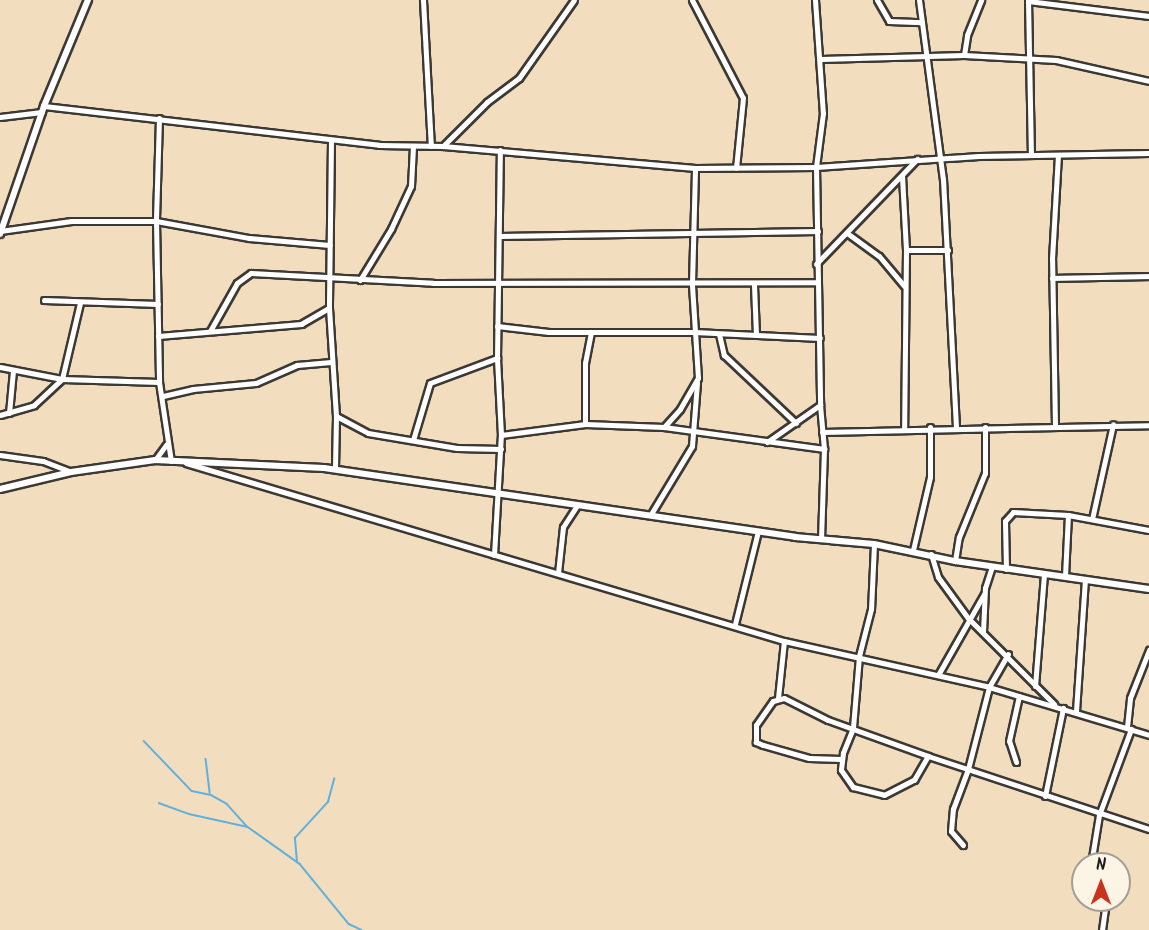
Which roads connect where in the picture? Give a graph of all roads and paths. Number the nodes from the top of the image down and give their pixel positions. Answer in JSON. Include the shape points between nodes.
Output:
{"nodes":[{"id":1,"x":88,"y":0,"type":"edge"},
{"id":2,"x":423,"y":0,"type":"edge"},
{"id":3,"x":574,"y":0,"type":"edge"},
{"id":4,"x":692,"y":0,"type":"edge"},
{"id":5,"x":815,"y":0,"type":"edge"},
{"id":6,"x":876,"y":0,"type":"edge"},
{"id":7,"x":920,"y":0,"type":"edge"},
{"id":8,"x":981,"y":0,"type":"edge"},
{"id":9,"x":1028,"y":1,"type":"edge"},
{"id":10,"x":1149,"y":16,"type":"edge"},
{"id":11,"x":922,"y":22,"type":"junction"},
{"id":12,"x":964,"y":55,"type":"junction"},
{"id":13,"x":928,"y":56,"type":"junction"},
{"id":14,"x":821,"y":59,"type":"junction"},
{"id":15,"x":1031,"y":60,"type":"junction"},
{"id":16,"x":1149,"y":81,"type":"edge"},
{"id":17,"x":43,"y":109,"type":"junction"},
{"id":18,"x":0,"y":117,"type":"edge"},
{"id":19,"x":159,"y":118,"type":"junction"},
{"id":20,"x":332,"y":140,"type":"junction"},
{"id":21,"x":413,"y":146,"type":"junction"},
{"id":22,"x":431,"y":146,"type":"junction"},
{"id":23,"x":443,"y":146,"type":"junction"},
{"id":24,"x":500,"y":150,"type":"junction"},
{"id":25,"x":1149,"y":153,"type":"edge"},
{"id":26,"x":1032,"y":155,"type":"junction"},
{"id":27,"x":1058,"y":155,"type":"junction"},
{"id":28,"x":917,"y":159,"type":"junction"},
{"id":29,"x":940,"y":159,"type":"junction"},
{"id":30,"x":816,"y":167,"type":"junction"},
{"id":31,"x":695,"y":168,"type":"junction"},
{"id":32,"x":736,"y":168,"type":"junction"},
{"id":33,"x":902,"y":176,"type":"junction"},
{"id":34,"x":156,"y":221,"type":"junction"},
{"id":35,"x":818,"y":231,"type":"junction"},
{"id":36,"x":0,"y":232,"type":"edge"},
{"id":37,"x":694,"y":233,"type":"junction"},
{"id":38,"x":847,"y":233,"type":"junction"},
{"id":39,"x":500,"y":236,"type":"junction"},
{"id":40,"x":330,"y":245,"type":"junction"},
{"id":41,"x":906,"y":250,"type":"junction"},
{"id":42,"x":948,"y":250,"type":"junction"},
{"id":43,"x":816,"y":264,"type":"junction"},
{"id":44,"x":1149,"y":276,"type":"edge"},
{"id":45,"x":331,"y":278,"type":"junction"},
{"id":46,"x":1052,"y":278,"type":"junction"},
{"id":47,"x":360,"y":280,"type":"junction"},
{"id":48,"x":817,"y":282,"type":"junction"},
{"id":49,"x":497,"y":283,"type":"junction"},
{"id":50,"x":692,"y":284,"type":"junction"},
{"id":51,"x":754,"y":285,"type":"junction"},
{"id":52,"x":904,"y":286,"type":"junction"},
{"id":53,"x":44,"y":300,"type":"dead end"},
{"id":54,"x":80,"y":303,"type":"junction"},
{"id":55,"x":158,"y":304,"type":"junction"},
{"id":56,"x":329,"y":308,"type":"junction"},
{"id":57,"x":497,"y":326,"type":"junction"},
{"id":58,"x":210,"y":331,"type":"junction"},
{"id":59,"x":694,"y":332,"type":"junction"},
{"id":60,"x":591,"y":333,"type":"junction"},
{"id":61,"x":719,"y":334,"type":"junction"},
{"id":62,"x":756,"y":335,"type":"junction"},
{"id":63,"x":158,"y":336,"type":"junction"},
{"id":64,"x":820,"y":338,"type":"junction"},
{"id":65,"x":497,"y":358,"type":"junction"},
{"id":66,"x":331,"y":362,"type":"junction"},
{"id":67,"x":0,"y":367,"type":"edge"},
{"id":68,"x":13,"y":371,"type":"junction"},
{"id":69,"x":62,"y":378,"type":"junction"},
{"id":70,"x":698,"y":378,"type":"junction"},
{"id":71,"x":159,"y":382,"type":"junction"},
{"id":72,"x":163,"y":396,"type":"junction"},
{"id":73,"x":820,"y":405,"type":"junction"},
{"id":74,"x":9,"y":413,"type":"junction"},
{"id":75,"x":0,"y":415,"type":"edge"},
{"id":76,"x":336,"y":416,"type":"junction"},
{"id":77,"x":796,"y":423,"type":"junction"},
{"id":78,"x":585,"y":424,"type":"junction"},
{"id":79,"x":1113,"y":424,"type":"junction"},
{"id":80,"x":1149,"y":425,"type":"edge"},
{"id":81,"x":1055,"y":426,"type":"junction"},
{"id":82,"x":663,"y":427,"type":"junction"},
{"id":83,"x":930,"y":427,"type":"junction"},
{"id":84,"x":956,"y":427,"type":"junction"},
{"id":85,"x":985,"y":427,"type":"junction"},
{"id":86,"x":904,"y":429,"type":"junction"},
{"id":87,"x":694,"y":431,"type":"junction"},
{"id":88,"x":822,"y":432,"type":"junction"},
{"id":89,"x":501,"y":435,"type":"junction"},
{"id":90,"x":413,"y":440,"type":"junction"},
{"id":91,"x":767,"y":442,"type":"junction"},
{"id":92,"x":166,"y":445,"type":"junction"},
{"id":93,"x":501,"y":449,"type":"junction"},
{"id":94,"x":824,"y":449,"type":"junction"},
{"id":95,"x":0,"y":455,"type":"edge"},
{"id":96,"x":155,"y":460,"type":"junction"},
{"id":97,"x":171,"y":461,"type":"junction"},
{"id":98,"x":184,"y":462,"type":"junction"},
{"id":99,"x":335,"y":469,"type":"junction"},
{"id":100,"x":71,"y":472,"type":"junction"},
{"id":101,"x":0,"y":489,"type":"edge"},
{"id":102,"x":496,"y":490,"type":"junction"},
{"id":103,"x":579,"y":502,"type":"junction"},
{"id":104,"x":651,"y":514,"type":"junction"},
{"id":105,"x":1068,"y":515,"type":"junction"},
{"id":106,"x":1092,"y":519,"type":"junction"},
{"id":107,"x":1149,"y":530,"type":"edge"},
{"id":108,"x":758,"y":531,"type":"junction"},
{"id":109,"x":821,"y":539,"type":"junction"},
{"id":110,"x":874,"y":544,"type":"junction"},
{"id":111,"x":913,"y":550,"type":"junction"},
{"id":112,"x":931,"y":554,"type":"junction"},
{"id":113,"x":494,"y":555,"type":"junction"},
{"id":114,"x":955,"y":561,"type":"junction"},
{"id":115,"x":992,"y":567,"type":"junction"},
{"id":116,"x":1006,"y":569,"type":"junction"},
{"id":117,"x":558,"y":573,"type":"junction"},
{"id":118,"x":1044,"y":574,"type":"junction"},
{"id":119,"x":1065,"y":576,"type":"junction"},
{"id":120,"x":1085,"y":579,"type":"junction"},
{"id":121,"x":1149,"y":589,"type":"edge"},
{"id":122,"x":984,"y":594,"type":"junction"},
{"id":123,"x":968,"y":618,"type":"junction"},
{"id":124,"x":735,"y":624,"type":"junction"},
{"id":125,"x":983,"y":632,"type":"junction"},
{"id":126,"x":784,"y":641,"type":"junction"},
{"id":127,"x":1149,"y":650,"type":"edge"},
{"id":128,"x":1008,"y":654,"type":"junction"},
{"id":129,"x":859,"y":656,"type":"junction"},
{"id":130,"x":938,"y":675,"type":"junction"},
{"id":131,"x":1035,"y":686,"type":"junction"},
{"id":132,"x":989,"y":687,"type":"junction"},
{"id":133,"x":1019,"y":696,"type":"junction"},
{"id":134,"x":778,"y":698,"type":"junction"},
{"id":135,"x":1055,"y":705,"type":"junction"},
{"id":136,"x":1063,"y":708,"type":"junction"},
{"id":137,"x":1076,"y":711,"type":"junction"},
{"id":138,"x":853,"y":728,"type":"junction"},
{"id":139,"x":1129,"y":728,"type":"junction"},
{"id":140,"x":1149,"y":735,"type":"edge"},
{"id":141,"x":928,"y":756,"type":"junction"},
{"id":142,"x":841,"y":759,"type":"junction"},
{"id":143,"x":1016,"y":762,"type":"dead end"},
{"id":144,"x":968,"y":769,"type":"junction"},
{"id":145,"x":1045,"y":796,"type":"junction"},
{"id":146,"x":1099,"y":815,"type":"junction"},
{"id":147,"x":1149,"y":829,"type":"edge"},
{"id":148,"x":963,"y":844,"type":"dead end"},
{"id":149,"x":1093,"y":852,"type":"edge"},
{"id":150,"x":1104,"y":912,"type":"edge"},
{"id":151,"x":1102,"y":930,"type":"edge"}],
"edges":[{"from":1,"to":17,"type":"street"},
{"from":2,"to":22,"type":"street"},
{"from":3,"to":23,"type":"street","via":[[519,78]]},
{"from":4,"to":32,"type":"street","via":[[743,98]]},
{"from":5,"to":14,"type":"street"},
{"from":6,"to":11,"type":"street","via":[[889,21]]},
{"from":7,"to":11,"type":"street"},
{"from":8,"to":12,"type":"street","via":[[967,35]]},
{"from":9,"to":10,"type":"street"},
{"from":9,"to":15,"type":"street"},
{"from":11,"to":13,"type":"street"},
{"from":12,"to":13,"type":"street"},
{"from":12,"to":15,"type":"street"},
{"from":13,"to":14,"type":"street"},
{"from":13,"to":29,"type":"street"},
{"from":14,"to":30,"type":"street","via":[[823,113]]},
{"from":15,"to":16,"type":"street","via":[[1072,62],[1108,75]]},
{"from":15,"to":26,"type":"street"},
{"from":17,"to":18,"type":"street"},
{"from":17,"to":19,"type":"street"},
{"from":17,"to":36,"type":"street"},
{"from":19,"to":20,"type":"street"},
{"from":19,"to":34,"type":"street"},
{"from":20,"to":21,"type":"street"},
{"from":20,"to":40,"type":"street"},
{"from":21,"to":22,"type":"street"},
{"from":21,"to":47,"type":"street","via":[[411,186]]},
{"from":22,"to":23,"type":"street"},
{"from":23,"to":24,"type":"street"},
{"from":24,"to":31,"type":"street"},
{"from":24,"to":39,"type":"street"},
{"from":25,"to":27,"type":"street"},
{"from":26,"to":27,"type":"street"},
{"from":26,"to":29,"type":"street"},
{"from":27,"to":46,"type":"street"},
{"from":28,"to":29,"type":"street"},
{"from":28,"to":30,"type":"street"},
{"from":28,"to":33,"type":"street"},
{"from":29,"to":42,"type":"street"},
{"from":30,"to":32,"type":"street"},
{"from":30,"to":35,"type":"street"},
{"from":31,"to":32,"type":"street"},
{"from":31,"to":37,"type":"street"},
{"from":33,"to":38,"type":"street"},
{"from":33,"to":41,"type":"street"},
{"from":34,"to":36,"type":"street","via":[[81,221]]},
{"from":34,"to":40,"type":"street","via":[[249,238]]},
{"from":34,"to":55,"type":"street"},
{"from":35,"to":37,"type":"street"},
{"from":35,"to":43,"type":"street"},
{"from":37,"to":39,"type":"street"},
{"from":37,"to":50,"type":"street"},
{"from":38,"to":43,"type":"street"},
{"from":38,"to":52,"type":"street","via":[[879,256]]},
{"from":39,"to":49,"type":"street"},
{"from":40,"to":45,"type":"street"},
{"from":41,"to":42,"type":"street"},
{"from":41,"to":52,"type":"street"},
{"from":42,"to":84,"type":"street"},
{"from":43,"to":48,"type":"street"},
{"from":44,"to":46,"type":"street"},
{"from":45,"to":47,"type":"street"},
{"from":45,"to":56,"type":"street"},
{"from":45,"to":58,"type":"street","via":[[245,275]]},
{"from":46,"to":81,"type":"street"},
{"from":47,"to":49,"type":"street"},
{"from":48,"to":51,"type":"street"},
{"from":48,"to":64,"type":"street"},
{"from":49,"to":50,"type":"street"},
{"from":49,"to":57,"type":"street"},
{"from":50,"to":51,"type":"street"},
{"from":50,"to":59,"type":"street"},
{"from":51,"to":62,"type":"street"},
{"from":52,"to":86,"type":"street"},
{"from":53,"to":54,"type":"street"},
{"from":54,"to":55,"type":"street"},
{"from":54,"to":69,"type":"street"},
{"from":55,"to":63,"type":"street"},
{"from":56,"to":58,"type":"street","via":[[301,324]]},
{"from":56,"to":66,"type":"street"},
{"from":57,"to":60,"type":"street"},
{"from":57,"to":65,"type":"street"},
{"from":58,"to":63,"type":"street"},
{"from":59,"to":60,"type":"street"},
{"from":59,"to":61,"type":"street"},
{"from":59,"to":70,"type":"street"},
{"from":60,"to":78,"type":"street","via":[[585,363]]},
{"from":61,"to":62,"type":"street"},
{"from":61,"to":77,"type":"street","via":[[724,356]]},
{"from":62,"to":64,"type":"street"},
{"from":63,"to":71,"type":"street"},
{"from":64,"to":73,"type":"street"},
{"from":65,"to":89,"type":"street"},
{"from":65,"to":90,"type":"street","via":[[430,383]]},
{"from":66,"to":72,"type":"street","via":[[297,365],[256,383]]},
{"from":66,"to":76,"type":"street"},
{"from":67,"to":68,"type":"street"},
{"from":68,"to":69,"type":"street"},
{"from":68,"to":74,"type":"street"},
{"from":69,"to":71,"type":"street"},
{"from":69,"to":74,"type":"street","via":[[34,405]]},
{"from":70,"to":82,"type":"street","via":[[687,400]]},
{"from":70,"to":87,"type":"street"},
{"from":71,"to":72,"type":"street"},
{"from":72,"to":92,"type":"street"},
{"from":73,"to":77,"type":"street"},
{"from":73,"to":88,"type":"street"},
{"from":74,"to":75,"type":"street"},
{"from":76,"to":90,"type":"street","via":[[368,433]]},
{"from":76,"to":99,"type":"street"},
{"from":77,"to":91,"type":"street"},
{"from":78,"to":82,"type":"street"},
{"from":78,"to":89,"type":"street"},
{"from":79,"to":80,"type":"street"},
{"from":79,"to":81,"type":"street"},
{"from":79,"to":106,"type":"street"},
{"from":81,"to":85,"type":"street"},
{"from":82,"to":87,"type":"street"},
{"from":83,"to":84,"type":"street"},
{"from":83,"to":86,"type":"street"},
{"from":83,"to":111,"type":"street","via":[[930,477]]},
{"from":84,"to":85,"type":"street"},
{"from":85,"to":114,"type":"street","via":[[985,473],[959,537]]},
{"from":86,"to":88,"type":"street"},
{"from":87,"to":91,"type":"street"},
{"from":87,"to":104,"type":"street","via":[[692,446],[677,477]]},
{"from":88,"to":94,"type":"street"},
{"from":89,"to":93,"type":"street"},
{"from":90,"to":93,"type":"street","via":[[457,448]]},
{"from":91,"to":94,"type":"street"},
{"from":92,"to":96,"type":"street"},
{"from":92,"to":97,"type":"street"},
{"from":93,"to":102,"type":"street"},
{"from":94,"to":109,"type":"street"},
{"from":95,"to":100,"type":"street","via":[[43,461]]},
{"from":96,"to":97,"type":"street"},
{"from":96,"to":100,"type":"street"},
{"from":97,"to":98,"type":"street"},
{"from":98,"to":99,"type":"street"},
{"from":98,"to":113,"type":"street"},
{"from":99,"to":102,"type":"street"},
{"from":100,"to":101,"type":"street"},
{"from":102,"to":103,"type":"street"},
{"from":102,"to":113,"type":"street"},
{"from":103,"to":104,"type":"street"},
{"from":103,"to":117,"type":"street","via":[[564,522]]},
{"from":104,"to":108,"type":"street"},
{"from":105,"to":106,"type":"street"},
{"from":105,"to":116,"type":"street","via":[[1028,510],[1008,514]]},
{"from":105,"to":119,"type":"street"},
{"from":106,"to":107,"type":"street"},
{"from":108,"to":109,"type":"street"},
{"from":108,"to":124,"type":"street"},
{"from":109,"to":110,"type":"street"},
{"from":110,"to":111,"type":"street"},
{"from":110,"to":129,"type":"street","via":[[871,609]]},
{"from":111,"to":112,"type":"street"},
{"from":112,"to":114,"type":"street"},
{"from":112,"to":123,"type":"street","via":[[938,577]]},
{"from":113,"to":117,"type":"street"},
{"from":114,"to":115,"type":"street"},
{"from":115,"to":116,"type":"street"},
{"from":115,"to":122,"type":"street"},
{"from":116,"to":118,"type":"street"},
{"from":117,"to":124,"type":"street"},
{"from":118,"to":119,"type":"street"},
{"from":118,"to":131,"type":"street"},
{"from":119,"to":120,"type":"street"},
{"from":120,"to":121,"type":"street"},
{"from":120,"to":137,"type":"street"},
{"from":122,"to":123,"type":"street"},
{"from":122,"to":125,"type":"street"},
{"from":123,"to":125,"type":"street"},
{"from":123,"to":130,"type":"street"},
{"from":124,"to":126,"type":"street"},
{"from":125,"to":128,"type":"street"},
{"from":126,"to":129,"type":"street"},
{"from":126,"to":134,"type":"street"},
{"from":127,"to":139,"type":"street","via":[[1130,698]]},
{"from":128,"to":131,"type":"street"},
{"from":128,"to":132,"type":"street"},
{"from":129,"to":130,"type":"street"},
{"from":129,"to":138,"type":"street"},
{"from":130,"to":132,"type":"street"},
{"from":131,"to":135,"type":"street"},
{"from":132,"to":133,"type":"street"},
{"from":132,"to":144,"type":"street"},
{"from":133,"to":135,"type":"street"},
{"from":133,"to":143,"type":"street","via":[[1009,741]]},
{"from":134,"to":138,"type":"street","via":[[789,699],[828,720]]},
{"from":134,"to":142,"type":"street","via":[[756,725],[756,742],[809,758]]},
{"from":135,"to":136,"type":"street"},
{"from":136,"to":137,"type":"street"},
{"from":136,"to":145,"type":"street"},
{"from":137,"to":139,"type":"street"},
{"from":138,"to":141,"type":"street"},
{"from":138,"to":142,"type":"street"},
{"from":139,"to":140,"type":"street"},
{"from":139,"to":146,"type":"street"},
{"from":141,"to":142,"type":"street","via":[[914,780],[884,795],[853,787],[843,777]]},
{"from":141,"to":144,"type":"street"},
{"from":144,"to":145,"type":"street"},
{"from":144,"to":148,"type":"street","via":[[952,816],[951,831]]},
{"from":145,"to":146,"type":"street"},
{"from":146,"to":147,"type":"street"},
{"from":146,"to":149,"type":"street"},
{"from":150,"to":151,"type":"street"}]}
